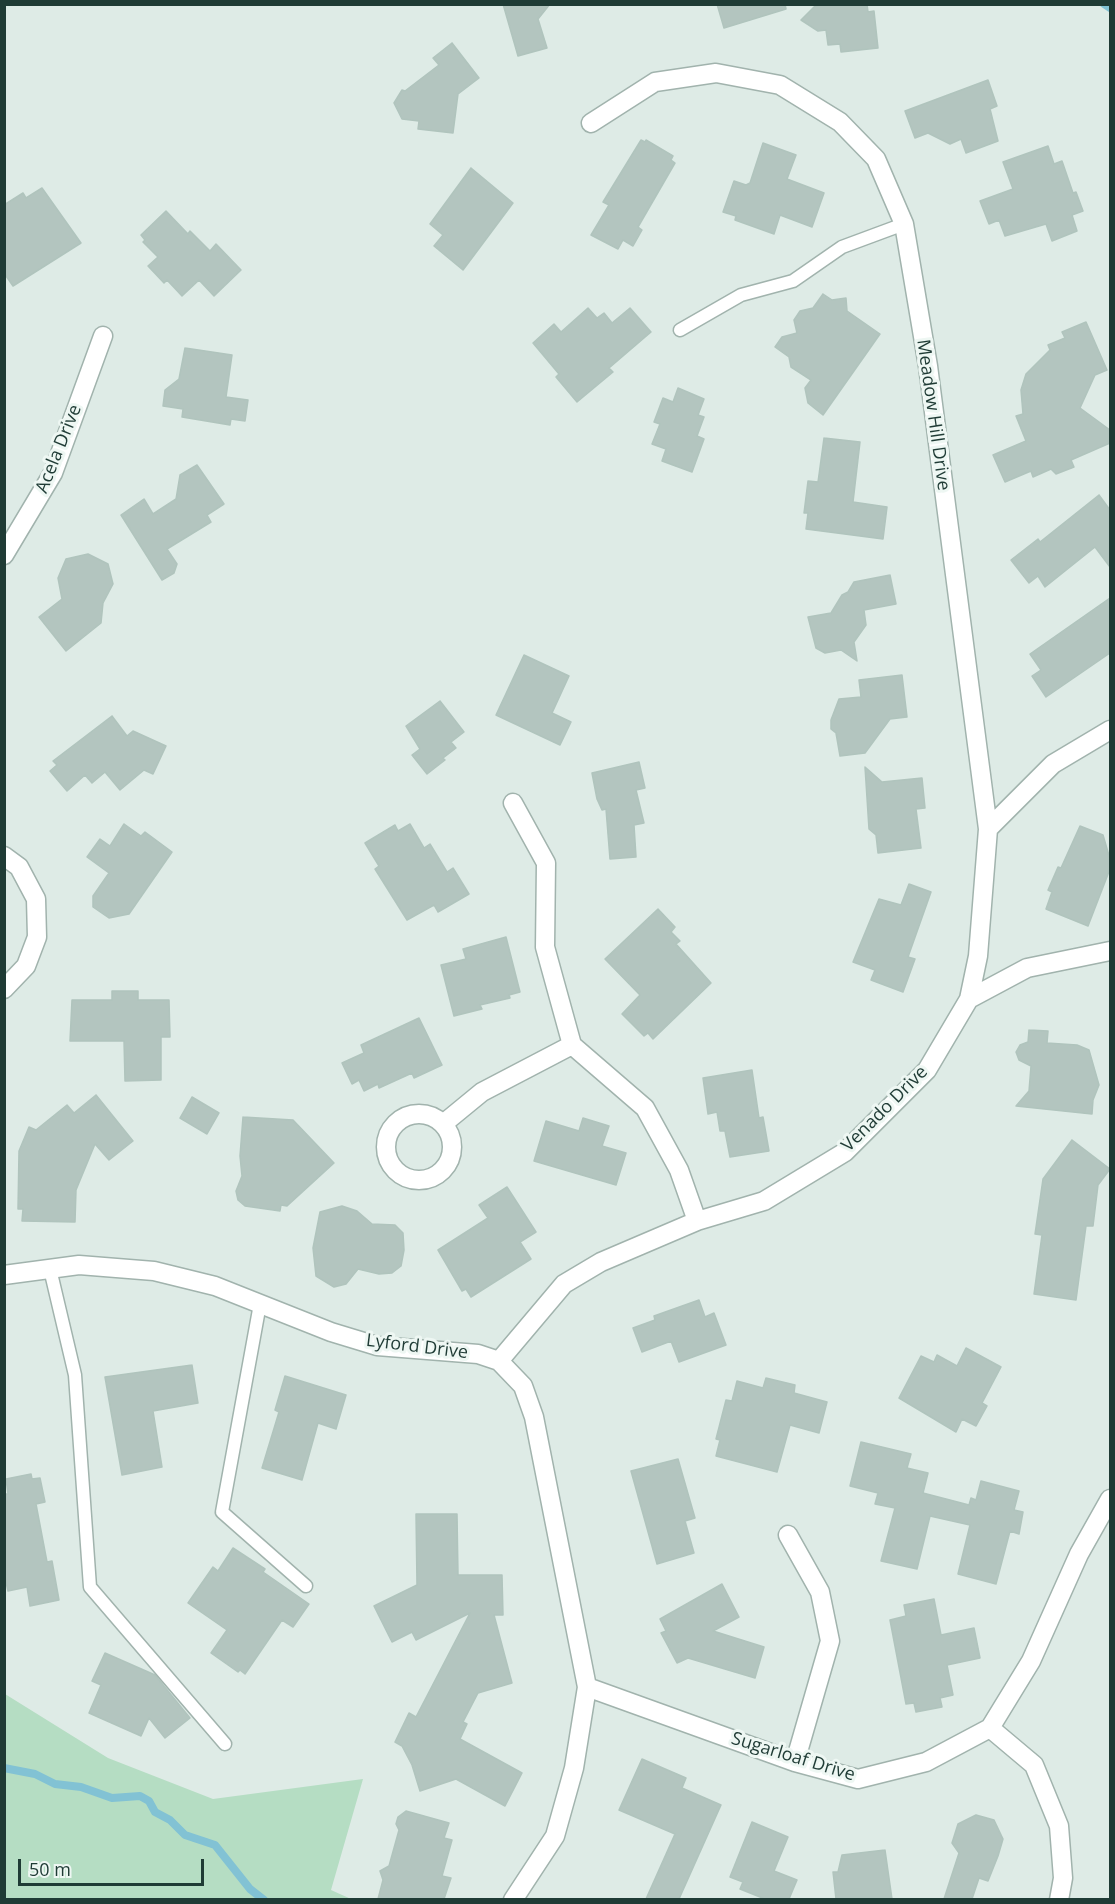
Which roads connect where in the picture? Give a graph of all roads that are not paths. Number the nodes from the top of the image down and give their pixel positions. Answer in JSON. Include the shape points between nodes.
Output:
{"nodes":[{"id":1,"x":591,"y":123,"type":"dead end"},
{"id":2,"x":904,"y":224,"type":"junction"},
{"id":3,"x":680,"y":330,"type":"dead end"},
{"id":4,"x":103,"y":336,"type":"dead end"},
{"id":5,"x":4,"y":555,"type":"edge"},
{"id":6,"x":1110,"y":730,"type":"edge"},
{"id":7,"x":513,"y":803,"type":"dead end"},
{"id":8,"x":988,"y":829,"type":"junction"},
{"id":9,"x":4,"y":856,"type":"edge"},
{"id":10,"x":1110,"y":951,"type":"edge"},
{"id":11,"x":4,"y":989,"type":"edge"},
{"id":12,"x":969,"y":999,"type":"junction"},
{"id":13,"x":572,"y":1044,"type":"junction"},
{"id":14,"x":443,"y":1124,"type":"dead end"},
{"id":15,"x":697,"y":1221,"type":"junction"},
{"id":16,"x":50,"y":1269,"type":"junction"},
{"id":17,"x":4,"y":1275,"type":"edge"},
{"id":18,"x":260,"y":1304,"type":"junction"},
{"id":19,"x":499,"y":1361,"type":"junction"},
{"id":20,"x":1110,"y":1499,"type":"edge"},
{"id":21,"x":788,"y":1535,"type":"dead end"},
{"id":22,"x":306,"y":1586,"type":"dead end"},
{"id":23,"x":586,"y":1687,"type":"junction"},
{"id":24,"x":990,"y":1728,"type":"junction"},
{"id":25,"x":225,"y":1744,"type":"dead end"},
{"id":26,"x":795,"y":1762,"type":"junction"},
{"id":27,"x":513,"y":1899,"type":"edge"},
{"id":28,"x":1059,"y":1899,"type":"edge"}],
"edges":[{"from":1,"to":2,"type":"street","name":"Meadow Hill Drive","via":[[655,82],[716,73],[780,86],[840,122],[876,159]]},
{"from":2,"to":3,"type":"lane","via":[[842,247],[793,281],[741,295]]},
{"from":2,"to":8,"type":"street","name":"Meadow Hill Drive","via":[[928,366]]},
{"from":4,"to":5,"type":"street","name":"Acela Drive","via":[[53,473]]},
{"from":6,"to":8,"type":"street","via":[[1053,764]]},
{"from":7,"to":13,"type":"street","via":[[546,863],[545,946]]},
{"from":8,"to":12,"type":"street","name":"Meadow Hill Drive","via":[[978,956]]},
{"from":9,"to":11,"type":"street","via":[[19,867],[36,899],[37,936],[26,966]]},
{"from":10,"to":12,"type":"street","via":[[1028,968]]},
{"from":12,"to":15,"type":"street","name":"Venado Drive","via":[[927,1070],[845,1152],[764,1201]]},
{"from":13,"to":14,"type":"street","via":[[482,1092]]},
{"from":13,"to":15,"type":"street","via":[[645,1108],[679,1170]]},
{"from":15,"to":19,"type":"street","name":"Venado Drive","via":[[601,1262],[564,1284]]},
{"from":16,"to":17,"type":"street","name":"Lyford Drive"},
{"from":16,"to":18,"type":"street","name":"Lyford Drive","via":[[79,1265],[154,1271],[215,1286]]},
{"from":16,"to":25,"type":"lane","via":[[75,1375],[90,1587]]},
{"from":18,"to":19,"type":"street","name":"Lyford Drive","via":[[377,1346],[478,1354]]},
{"from":18,"to":22,"type":"lane","via":[[222,1512]]},
{"from":19,"to":23,"type":"street","via":[[523,1386],[534,1417]]},
{"from":20,"to":24,"type":"street","via":[[1078,1554],[1031,1661]]},
{"from":21,"to":26,"type":"street","via":[[820,1592],[830,1641]]},
{"from":23,"to":26,"type":"street","name":"Sugarloaf Drive"},
{"from":23,"to":27,"type":"street","via":[[574,1768],[555,1836]]},
{"from":24,"to":26,"type":"street","name":"Sugarloaf Drive","via":[[926,1762],[858,1779]]},
{"from":24,"to":28,"type":"street","via":[[1034,1765],[1059,1826],[1063,1878]]}]}
